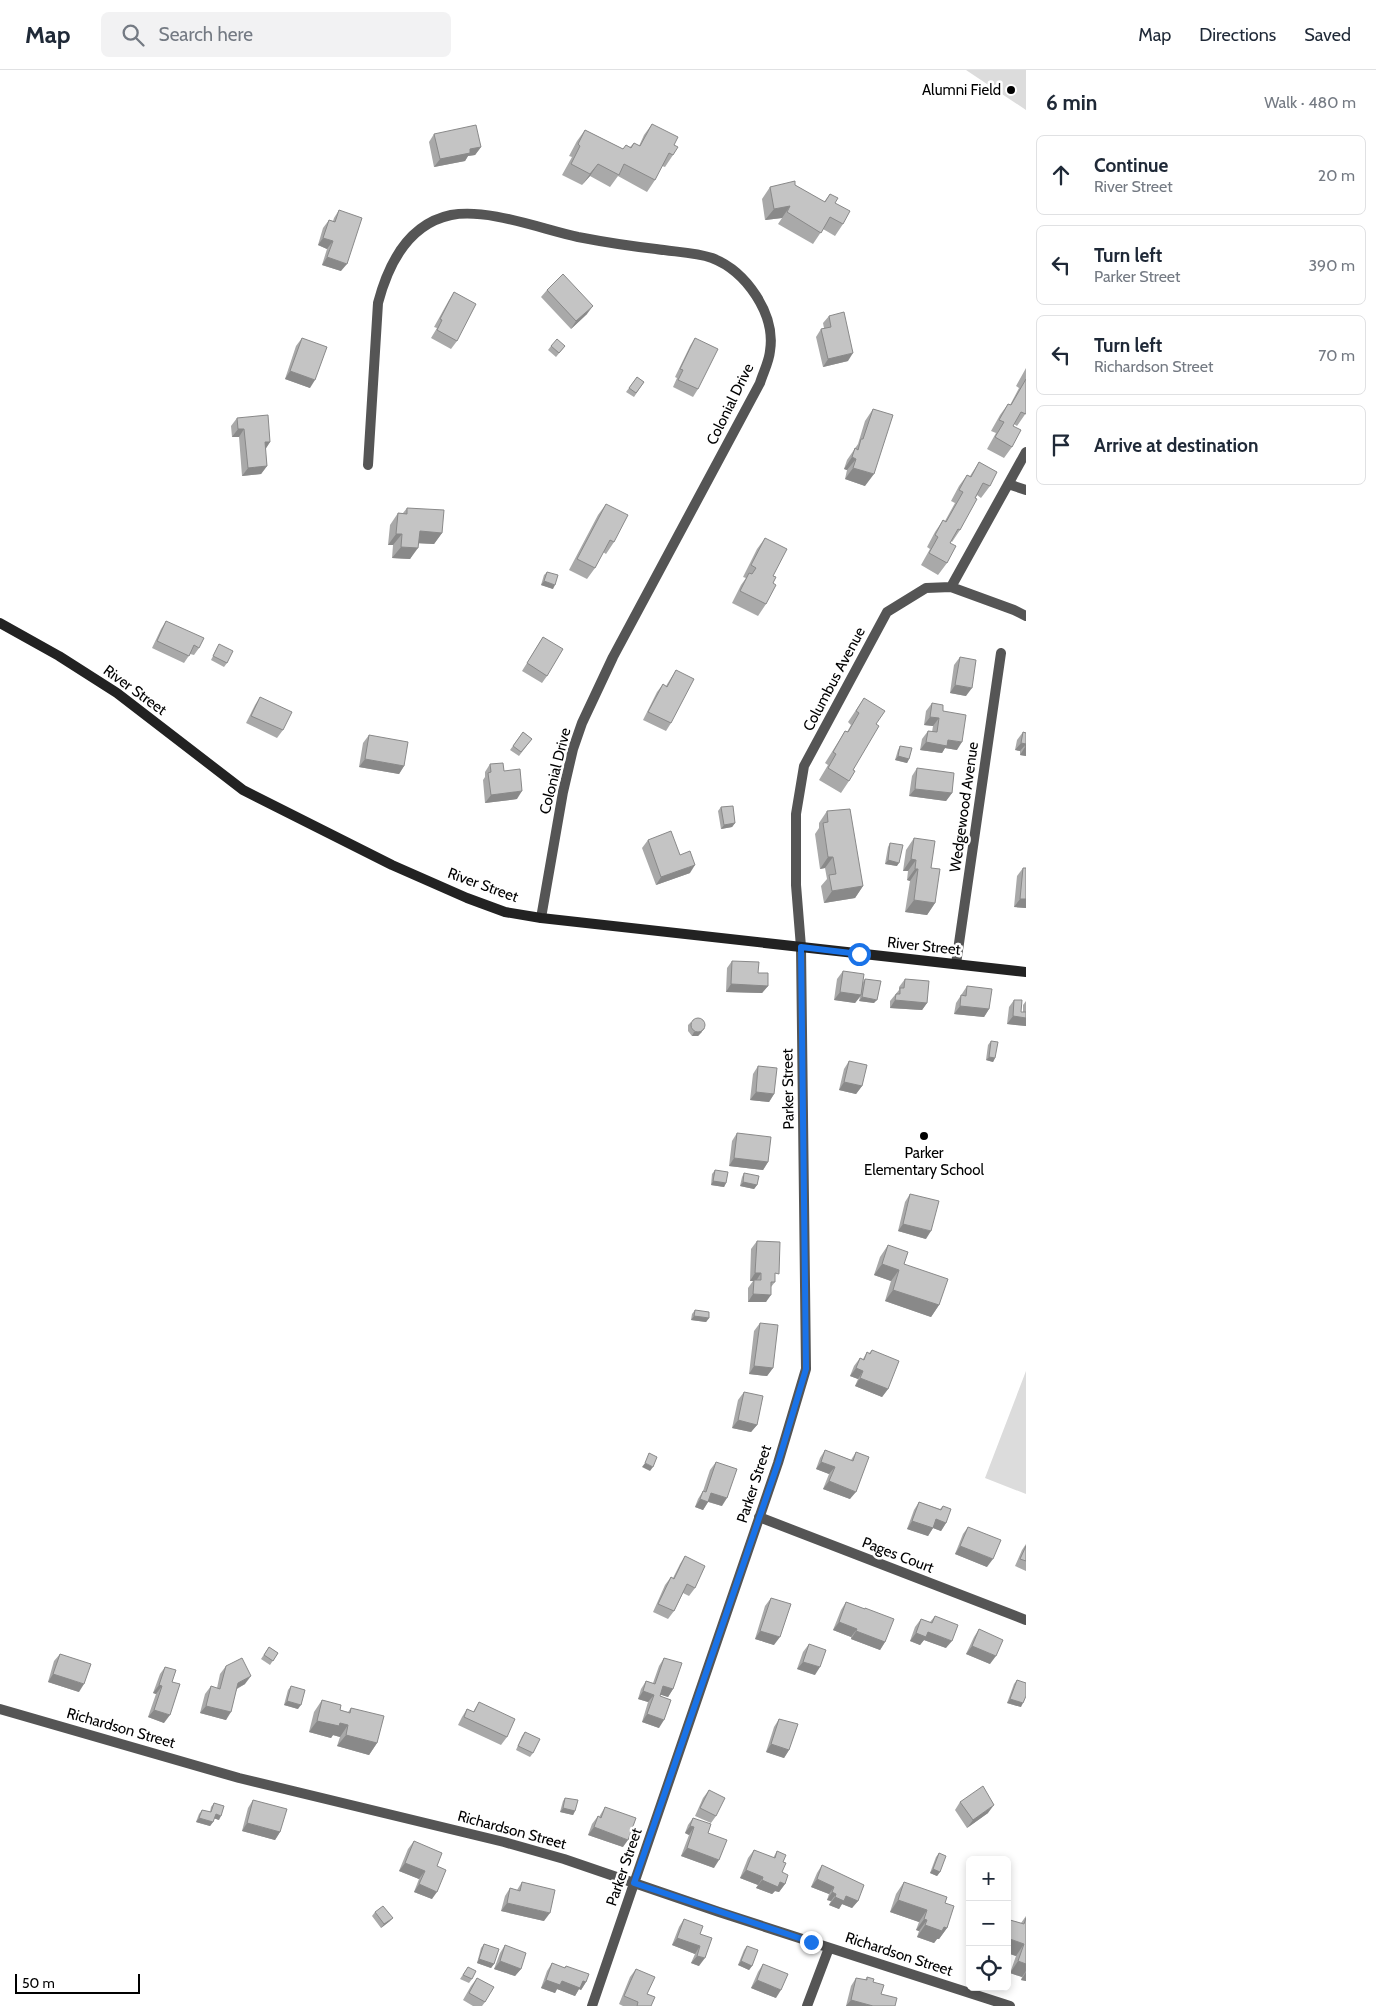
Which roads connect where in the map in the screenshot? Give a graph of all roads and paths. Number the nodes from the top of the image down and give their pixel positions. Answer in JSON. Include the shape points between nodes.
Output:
{"nodes":[{"id":1,"x":1026,"y":452,"type":"edge"},
{"id":2,"x":368,"y":465,"type":"dead end"},
{"id":3,"x":1008,"y":484,"type":"junction"},
{"id":4,"x":1026,"y":490,"type":"edge"},
{"id":5,"x":951,"y":587,"type":"junction"},
{"id":6,"x":1026,"y":616,"type":"edge"},
{"id":7,"x":0,"y":623,"type":"edge"},
{"id":8,"x":1001,"y":653,"type":"dead end"},
{"id":9,"x":541,"y":918,"type":"junction"},
{"id":10,"x":801,"y":947,"type":"junction"},
{"id":11,"x":956,"y":964,"type":"junction"},
{"id":12,"x":1026,"y":972,"type":"edge"},
{"id":13,"x":759,"y":1517,"type":"junction"},
{"id":14,"x":1026,"y":1620,"type":"edge"},
{"id":15,"x":0,"y":1709,"type":"edge"},
{"id":16,"x":634,"y":1883,"type":"junction"},
{"id":17,"x":829,"y":1948,"type":"junction"},
{"id":18,"x":592,"y":2006,"type":"edge"},
{"id":19,"x":807,"y":2006,"type":"edge"},
{"id":20,"x":1009,"y":2006,"type":"edge"}],
"edges":[{"from":1,"to":3,"type":"street"},
{"from":2,"to":9,"type":"street","name":"Colonial Drive","via":[[378,303],[384,280],[406,242],[428,225],[451,216],[482,214],[622,245],[712,258],[730,268],[750,286],[763,308],[771,350],[760,384],[613,657],[579,732],[563,792]]},
{"from":3,"to":4,"type":"street"},
{"from":3,"to":5,"type":"street"},
{"from":5,"to":6,"type":"street"},
{"from":5,"to":10,"type":"street","name":"Columbus Avenue","via":[[926,588],[887,612],[804,766],[796,814],[796,885]]},
{"from":7,"to":9,"type":"main road","name":"River Street","via":[[117,693],[243,790],[392,865],[467,898],[505,912]]},
{"from":8,"to":11,"type":"street","name":"Wedgewood Avenue"},
{"from":9,"to":10,"type":"main road","name":"River Street"},
{"from":10,"to":11,"type":"main road","name":"River Street"},
{"from":10,"to":13,"type":"street","name":"Parker Street","via":[[806,1369]]},
{"from":11,"to":12,"type":"main road","name":"River Street"},
{"from":13,"to":14,"type":"street","name":"Pages Court"},
{"from":13,"to":16,"type":"street","name":"Parker Street"},
{"from":15,"to":16,"type":"street","name":"Richardson Street","via":[[239,1778],[504,1842]]},
{"from":16,"to":17,"type":"street","name":"Richardson Street"},
{"from":16,"to":18,"type":"street","name":"Parker Street"},
{"from":17,"to":19,"type":"street"},
{"from":17,"to":20,"type":"street","name":"Richardson Street"}]}
